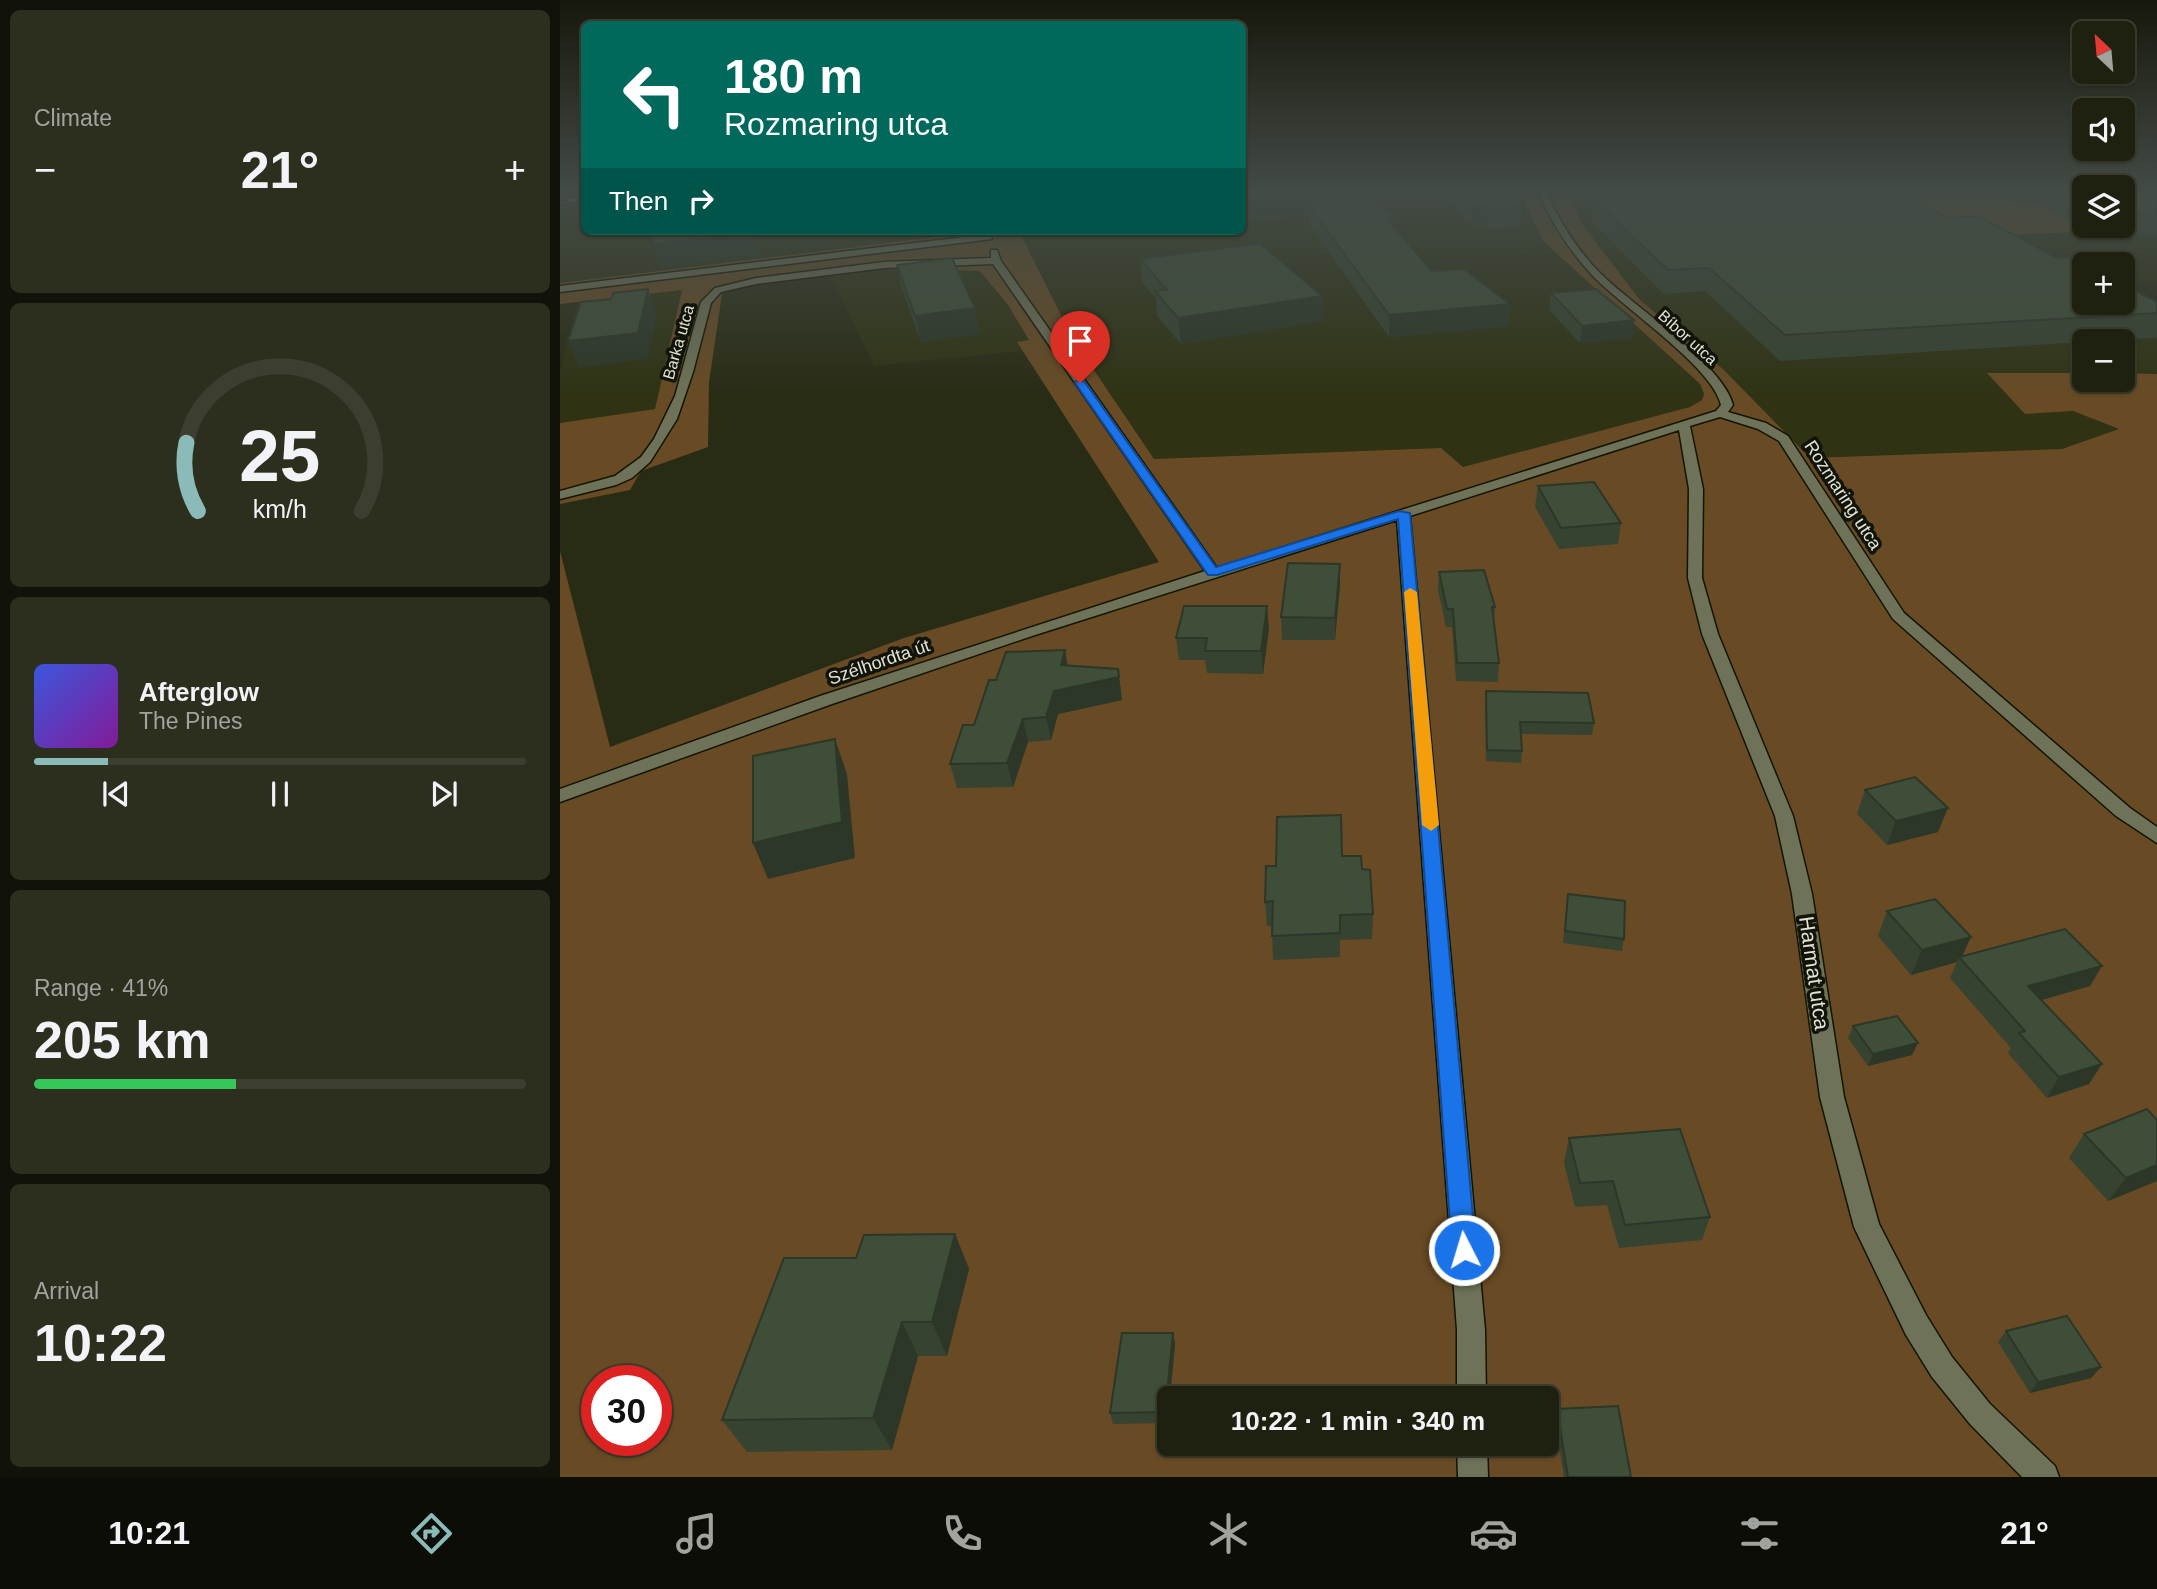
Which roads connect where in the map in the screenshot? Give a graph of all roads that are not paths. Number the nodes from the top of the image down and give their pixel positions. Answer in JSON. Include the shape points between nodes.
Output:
{"nodes":[{"id":1,"x":802,"y":258,"type":"edge"},
{"id":2,"x":995,"y":258,"type":"edge"},
{"id":3,"x":1582,"y":258,"type":"edge"},
{"id":4,"x":996,"y":261,"type":"junction"},
{"id":5,"x":560,"y":289,"type":"edge"},
{"id":6,"x":1720,"y":413,"type":"junction"},
{"id":7,"x":1684,"y":426,"type":"junction"},
{"id":8,"x":560,"y":495,"type":"edge"},
{"id":9,"x":1404,"y":513,"type":"junction"},
{"id":10,"x":1213,"y":572,"type":"junction"},
{"id":11,"x":560,"y":796,"type":"edge"},
{"id":12,"x":2157,"y":836,"type":"edge"},
{"id":13,"x":1472,"y":1386,"type":"edge"},
{"id":14,"x":1472,"y":1456,"type":"edge"},
{"id":15,"x":1473,"y":1477,"type":"edge"},
{"id":16,"x":2044,"y":1477,"type":"edge"}],
"edges":[{"from":1,"to":5,"type":"street"},
{"from":2,"to":4,"type":"street"},
{"from":3,"to":6,"type":"street","name":"Bíbor utca","via":[[1724,392],[1727,405]]},
{"from":4,"to":8,"type":"street","name":"Barka utca","via":[[869,266],[718,290],[706,302],[663,438],[625,476]]},
{"from":4,"to":10,"type":"street"},
{"from":6,"to":7,"type":"street"},
{"from":6,"to":12,"type":"street","name":"Rozmaring utca","via":[[1762,426],[1784,439],[1898,616],[2123,812]]},
{"from":7,"to":9,"type":"street"},
{"from":7,"to":16,"type":"street","name":"Harmat utca","via":[[1696,489],[1695,578],[1710,634],[1784,816],[1802,894],[1832,1097],[1867,1227],[1942,1367],[1980,1414]]},
{"from":9,"to":10,"type":"street"},
{"from":9,"to":13,"type":"street","via":[[1471,1330]]},
{"from":10,"to":11,"type":"street","name":"Szélhordta út","via":[[826,700]]},
{"from":14,"to":15,"type":"street"}]}
